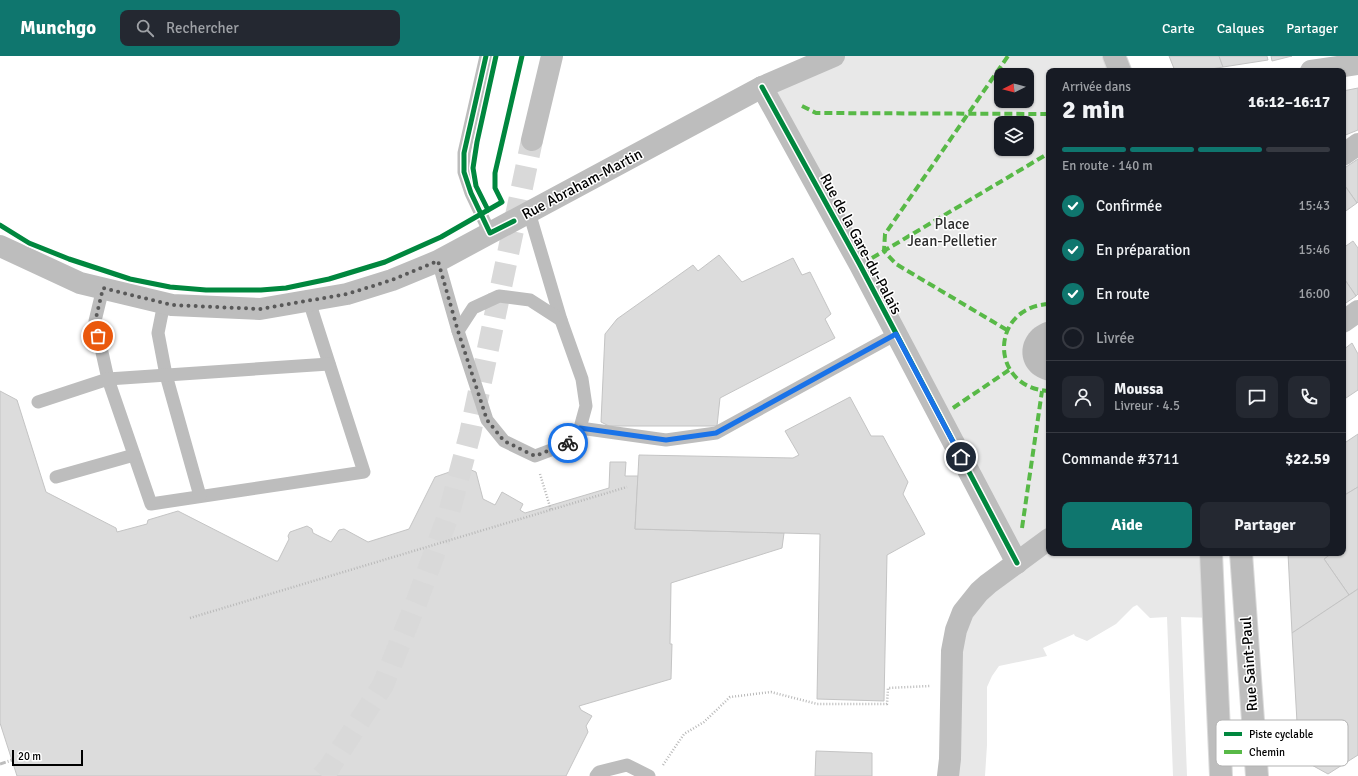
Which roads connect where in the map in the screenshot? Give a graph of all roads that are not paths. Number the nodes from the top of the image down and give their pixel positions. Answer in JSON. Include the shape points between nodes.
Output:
{"nodes":[{"id":1,"x":486,"y":56,"type":"edge"},
{"id":2,"x":552,"y":56,"type":"edge"},
{"id":3,"x":834,"y":56,"type":"edge"},
{"id":4,"x":1114,"y":56,"type":"edge"},
{"id":5,"x":1358,"y":64,"type":"edge"},
{"id":6,"x":1119,"y":68,"type":"edge"},
{"id":7,"x":1331,"y":68,"type":"edge"},
{"id":8,"x":762,"y":86,"type":"junction"},
{"id":9,"x":532,"y":140,"type":"tunnel mouth"},
{"id":10,"x":1358,"y":144,"type":"edge"},
{"id":11,"x":1346,"y":153,"type":"edge"},
{"id":12,"x":529,"y":212,"type":"junction"},
{"id":13,"x":486,"y":220,"type":"junction"},
{"id":14,"x":0,"y":246,"type":"edge"},
{"id":15,"x":438,"y":261,"type":"junction"},
{"id":16,"x":103,"y":288,"type":"junction"},
{"id":17,"x":309,"y":301,"type":"junction"},
{"id":18,"x":164,"y":303,"type":"junction"},
{"id":19,"x":561,"y":320,"type":"junction"},
{"id":20,"x":458,"y":331,"type":"junction"},
{"id":21,"x":896,"y":334,"type":"junction"},
{"id":22,"x":329,"y":364,"type":"junction"},
{"id":23,"x":166,"y":375,"type":"junction"},
{"id":24,"x":108,"y":379,"type":"junction"},
{"id":25,"x":38,"y":402,"type":"dead end"},
{"id":26,"x":580,"y":428,"type":"junction"},
{"id":27,"x":134,"y":455,"type":"junction"},
{"id":28,"x":56,"y":477,"type":"dead end"},
{"id":29,"x":200,"y":496,"type":"junction"},
{"id":30,"x":1046,"y":541,"type":"edge"},
{"id":31,"x":1211,"y":556,"type":"edge"},
{"id":32,"x":1241,"y":556,"type":"edge"},
{"id":33,"x":1017,"y":563,"type":"junction"},
{"id":34,"x":1218,"y":720,"type":"edge"},
{"id":35,"x":1253,"y":720,"type":"edge"},
{"id":36,"x":1221,"y":766,"type":"edge"},
{"id":37,"x":1256,"y":766,"type":"edge"},
{"id":38,"x":654,"y":773,"type":"edge"},
{"id":39,"x":596,"y":776,"type":"edge"},
{"id":40,"x":948,"y":776,"type":"edge"},
{"id":41,"x":1221,"y":776,"type":"edge"},
{"id":42,"x":1257,"y":776,"type":"edge"}],
"edges":[{"from":1,"to":13,"type":"lane","via":[[464,153],[464,172],[471,193]]},
{"from":2,"to":9,"type":"main road"},
{"from":3,"to":8,"type":"street","name":"Rue Abraham-Martin"},
{"from":4,"to":6,"type":"street"},
{"from":5,"to":7,"type":"main road"},
{"from":8,"to":12,"type":"street","name":"Rue Abraham-Martin"},
{"from":8,"to":21,"type":"street","name":"Rue de la Gare-du-Palais"},
{"from":10,"to":11,"type":"street"},
{"from":12,"to":13,"type":"street","name":"Rue Abraham-Martin"},
{"from":12,"to":19,"type":"lane"},
{"from":13,"to":15,"type":"street","name":"Rue Abraham-Martin"},
{"from":14,"to":16,"type":"street","name":"Rue Abraham-Martin","via":[[80,283]]},
{"from":15,"to":17,"type":"street","name":"Rue Abraham-Martin","via":[[392,280],[347,294]]},
{"from":15,"to":20,"type":"lane"},
{"from":16,"to":18,"type":"street","name":"Rue Abraham-Martin"},
{"from":16,"to":24,"type":"lane","via":[[95,322]]},
{"from":17,"to":18,"type":"street","name":"Rue Abraham-Martin","via":[[260,309]]},
{"from":17,"to":22,"type":"lane"},
{"from":18,"to":23,"type":"lane","via":[[158,333]]},
{"from":19,"to":20,"type":"lane","via":[[530,300],[499,296],[473,308]]},
{"from":19,"to":26,"type":"lane","via":[[582,379],[586,406]]},
{"from":20,"to":26,"type":"lane","via":[[487,420],[504,441],[535,456],[567,444]]},
{"from":21,"to":26,"type":"lane","via":[[716,433],[666,440]]},
{"from":21,"to":33,"type":"street","name":"Rue de la Gare-du-Palais"},
{"from":22,"to":23,"type":"lane"},
{"from":22,"to":29,"type":"lane","via":[[364,472]]},
{"from":23,"to":24,"type":"lane"},
{"from":23,"to":29,"type":"lane"},
{"from":24,"to":25,"type":"lane"},
{"from":24,"to":27,"type":"lane"},
{"from":27,"to":28,"type":"lane"},
{"from":27,"to":29,"type":"lane","via":[[151,504]]},
{"from":30,"to":33,"type":"street"},
{"from":31,"to":34,"type":"street","name":"Rue Saint-Paul"},
{"from":32,"to":35,"type":"street","name":"Rue Saint-Paul"},
{"from":33,"to":40,"type":"street","via":[[979,592],[964,612],[956,630],[952,651]]},
{"from":36,"to":41,"type":"street","name":"Rue Saint-Paul"},
{"from":37,"to":42,"type":"street","name":"Rue Saint-Paul"},
{"from":38,"to":39,"type":"lane","via":[[627,765],[599,772]]}]}
